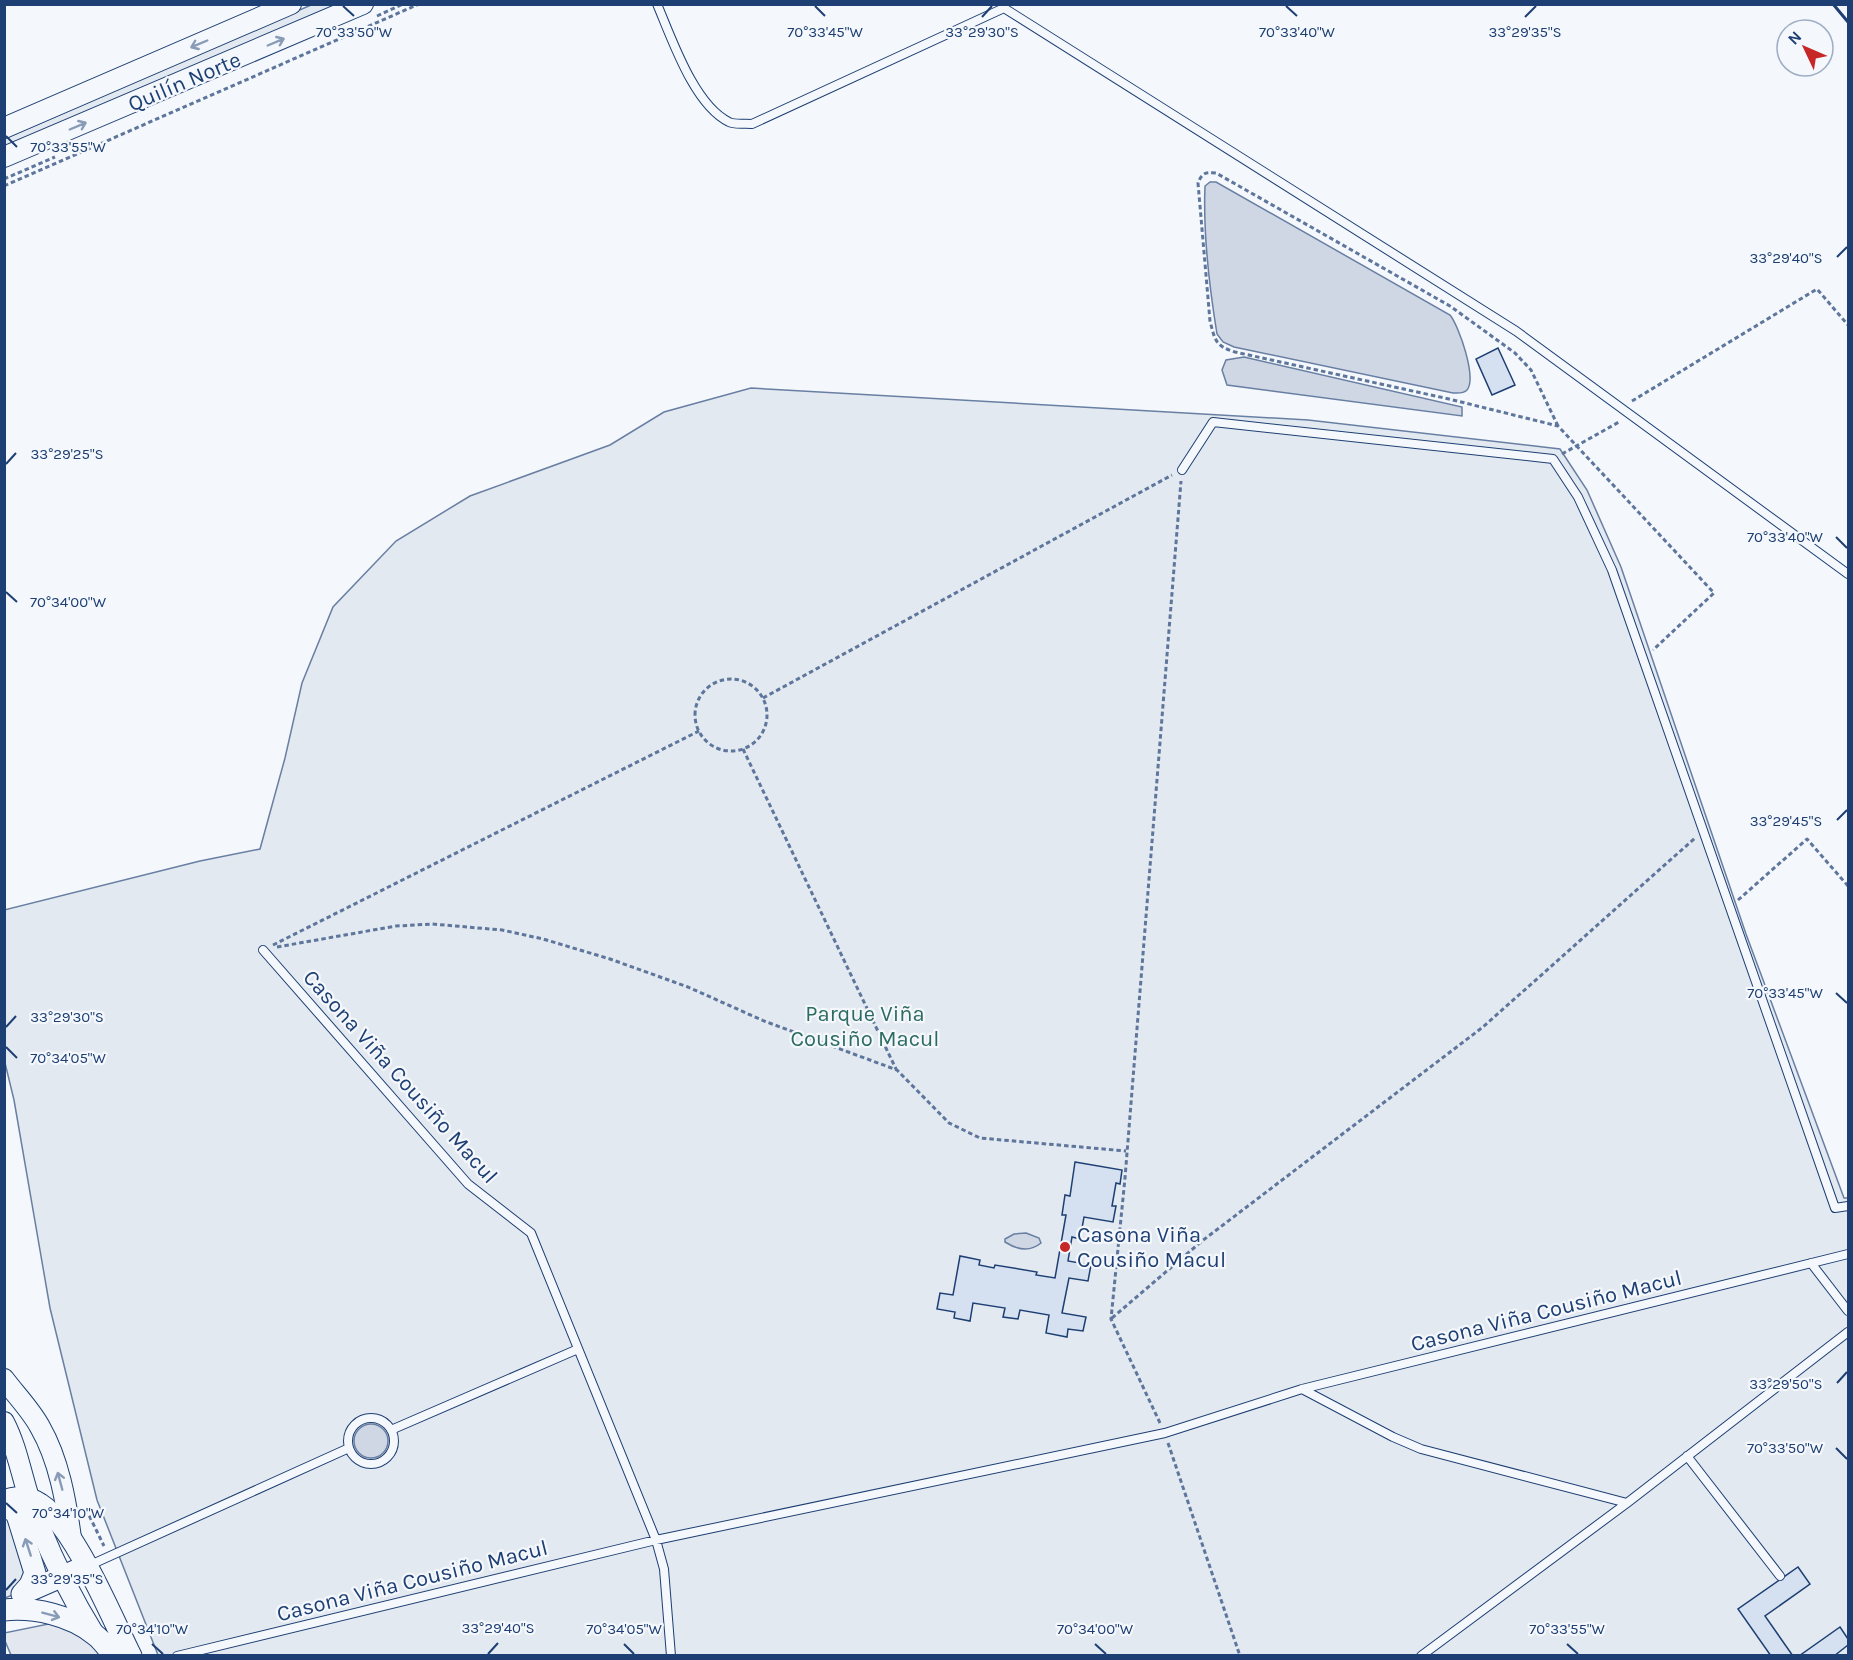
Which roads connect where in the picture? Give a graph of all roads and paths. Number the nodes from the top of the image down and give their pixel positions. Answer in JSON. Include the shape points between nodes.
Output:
{"nodes":[{"id":1,"x":291,"y":4,"type":"edge"},
{"id":2,"x":363,"y":4,"type":"edge"},
{"id":3,"x":419,"y":4,"type":"edge"},
{"id":4,"x":657,"y":4,"type":"edge"},
{"id":5,"x":4,"y":128,"type":"edge"},
{"id":6,"x":4,"y":157,"type":"edge"},
{"id":7,"x":4,"y":186,"type":"edge"},
{"id":8,"x":1848,"y":326,"type":"edge"},
{"id":9,"x":1631,"y":415,"type":"junction"},
{"id":10,"x":1558,"y":426,"type":"junction"},
{"id":11,"x":1577,"y":446,"type":"junction"},
{"id":12,"x":1552,"y":459,"type":"junction"},
{"id":13,"x":1182,"y":470,"type":"junction"},
{"id":14,"x":1848,"y":574,"type":"edge"},
{"id":15,"x":1643,"y":660,"type":"junction"},
{"id":16,"x":763,"y":698,"type":"junction"},
{"id":17,"x":699,"y":731,"type":"junction"},
{"id":18,"x":743,"y":749,"type":"junction"},
{"id":19,"x":1703,"y":831,"type":"junction"},
{"id":20,"x":1848,"y":886,"type":"edge"},
{"id":21,"x":1730,"y":907,"type":"junction"},
{"id":22,"x":263,"y":950,"type":"junction"},
{"id":23,"x":897,"y":1070,"type":"junction"},
{"id":24,"x":1126,"y":1151,"type":"junction"},
{"id":25,"x":1848,"y":1206,"type":"edge"},
{"id":26,"x":1848,"y":1254,"type":"edge"},
{"id":27,"x":1811,"y":1263,"type":"junction"},
{"id":28,"x":1848,"y":1311,"type":"edge"},
{"id":29,"x":1111,"y":1319,"type":"junction"},
{"id":30,"x":1848,"y":1332,"type":"edge"},
{"id":31,"x":578,"y":1349,"type":"junction"},
{"id":32,"x":4,"y":1379,"type":"edge"},
{"id":33,"x":1302,"y":1389,"type":"junction"},
{"id":34,"x":4,"y":1422,"type":"edge"},
{"id":35,"x":391,"y":1430,"type":"junction"},
{"id":36,"x":1165,"y":1433,"type":"junction"},
{"id":37,"x":349,"y":1448,"type":"junction"},
{"id":38,"x":1687,"y":1456,"type":"junction"},
{"id":39,"x":30,"y":1499,"type":"junction"},
{"id":40,"x":4,"y":1503,"type":"edge"},
{"id":41,"x":1627,"y":1503,"type":"junction"},
{"id":42,"x":71,"y":1538,"type":"junction"},
{"id":43,"x":656,"y":1540,"type":"junction"},
{"id":44,"x":86,"y":1566,"type":"junction"},
{"id":45,"x":1780,"y":1575,"type":"dead end"},
{"id":46,"x":61,"y":1577,"type":"junction"},
{"id":47,"x":14,"y":1597,"type":"edge"},
{"id":48,"x":4,"y":1610,"type":"edge"},
{"id":49,"x":94,"y":1634,"type":"junction"},
{"id":50,"x":114,"y":1656,"type":"edge"},
{"id":51,"x":131,"y":1656,"type":"edge"},
{"id":52,"x":177,"y":1656,"type":"edge"},
{"id":53,"x":671,"y":1656,"type":"edge"},
{"id":54,"x":1240,"y":1656,"type":"edge"},
{"id":55,"x":1421,"y":1656,"type":"edge"}],
"edges":[{"from":1,"to":5,"type":"street","name":"Quilín Norte","one_way":true},
{"from":6,"to":2,"type":"street","name":"Quilín Norte","one_way":true},
{"from":3,"to":7,"type":"path"},
{"from":4,"to":9,"type":"lane","via":[[687,74],[706,102],[730,123],[752,124],[1004,8],[1516,331]]},
{"from":8,"to":9,"type":"path","via":[[1817,289],[1632,401]]},
{"from":9,"to":11,"type":"path"},
{"from":9,"to":14,"type":"lane"},
{"from":10,"to":10,"type":"path","via":[[1223,348],[1215,340],[1210,321],[1198,183],[1201,175],[1216,173],[1450,306],[1531,369]]},
{"from":10,"to":11,"type":"path"},
{"from":11,"to":12,"type":"path"},
{"from":11,"to":15,"type":"path","via":[[1714,593]]},
{"from":12,"to":13,"type":"lane","via":[[1213,422]]},
{"from":12,"to":15,"type":"lane","via":[[1578,497],[1612,570]]},
{"from":13,"to":16,"type":"path"},
{"from":13,"to":24,"type":"path"},
{"from":15,"to":19,"type":"lane"},
{"from":16,"to":17,"type":"path","via":[[745,682],[721,680],[701,695],[695,719]]},
{"from":16,"to":18,"type":"path","via":[[767,710],[762,734]]},
{"from":17,"to":18,"type":"path","via":[[705,740],[722,750]]},
{"from":17,"to":22,"type":"path"},
{"from":18,"to":23,"type":"path"},
{"from":19,"to":21,"type":"lane"},
{"from":19,"to":29,"type":"path","via":[[1483,1027],[1202,1241]]},
{"from":20,"to":21,"type":"path","via":[[1807,839]]},
{"from":21,"to":25,"type":"lane","via":[[1835,1208]]},
{"from":22,"to":23,"type":"path","via":[[396,926],[432,924],[502,930],[610,959]]},
{"from":22,"to":31,"type":"lane","name":"Casona Viña Cousiño Macul","via":[[468,1184],[531,1233]]},
{"from":23,"to":24,"type":"path","via":[[949,1123],[980,1138]]},
{"from":24,"to":29,"type":"path"},
{"from":26,"to":27,"type":"lane","name":"Casona Viña Cousiño Macul"},
{"from":27,"to":28,"type":"lane"},
{"from":27,"to":33,"type":"lane","name":"Casona Viña Cousiño Macul"},
{"from":29,"to":36,"type":"path"},
{"from":30,"to":38,"type":"lane"},
{"from":31,"to":35,"type":"lane"},
{"from":31,"to":43,"type":"lane","name":"Casona Viña Cousiño Macul"},
{"from":42,"to":32,"type":"street","one_way":true,"via":[[62,1486],[45,1436]]},
{"from":33,"to":36,"type":"lane","name":"Casona Viña Cousiño Macul"},
{"from":33,"to":41,"type":"lane","via":[[1421,1449]]},
{"from":34,"to":39,"type":"street"},
{"from":35,"to":37,"type":"lane","via":[[376,1418],[361,1420],[350,1430]]},
{"from":35,"to":37,"type":"lane","via":[[393,1448],[377,1464],[362,1463]]},
{"from":36,"to":43,"type":"lane","name":"Casona Viña Cousiño Macul"},
{"from":36,"to":54,"type":"path"},
{"from":37,"to":44,"type":"lane"},
{"from":38,"to":41,"type":"lane"},
{"from":38,"to":45,"type":"lane"},
{"from":39,"to":40,"type":"main road"},
{"from":39,"to":42,"type":"main road","via":[[51,1512]]},
{"from":39,"to":46,"type":"street"},
{"from":47,"to":40,"type":"main road","one_way":true,"via":[[30,1585],[35,1573],[18,1518]]},
{"from":41,"to":55,"type":"lane"},
{"from":42,"to":44,"type":"main road"},
{"from":43,"to":52,"type":"lane","name":"Casona Viña Cousiño Macul"},
{"from":43,"to":53,"type":"lane","name":"Casona Viña Cousiño Macul","via":[[664,1569]]},
{"from":44,"to":46,"type":"main road"},
{"from":44,"to":51,"type":"main road"},
{"from":46,"to":47,"type":"main road"},
{"from":46,"to":49,"type":"street"},
{"from":48,"to":49,"type":"main road","one_way":true,"via":[[45,1612]]},
{"from":49,"to":50,"type":"main road"}]}
